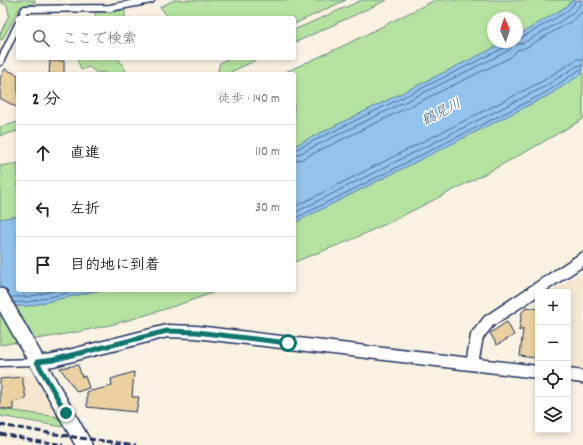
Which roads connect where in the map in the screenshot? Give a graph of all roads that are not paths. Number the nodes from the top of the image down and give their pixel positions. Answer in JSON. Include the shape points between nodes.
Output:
{"nodes":[{"id":1,"x":143,"y":0,"type":"edge"},
{"id":2,"x":151,"y":0,"type":"edge"},
{"id":3,"x":22,"y":16,"type":"edge"},
{"id":4,"x":16,"y":28,"type":"edge"},
{"id":5,"x":0,"y":62,"type":"edge"},
{"id":6,"x":583,"y":259,"type":"edge"},
{"id":7,"x":0,"y":296,"type":"edge"},
{"id":8,"x":34,"y":357,"type":"junction"},
{"id":9,"x":0,"y":363,"type":"edge"},
{"id":10,"x":472,"y":364,"type":"junction"},
{"id":11,"x":535,"y":372,"type":"edge"},
{"id":12,"x":571,"y":375,"type":"edge"},
{"id":13,"x":583,"y":377,"type":"edge"},
{"id":14,"x":84,"y":445,"type":"edge"}],
"edges":[{"from":1,"to":2,"type":"lane"},
{"from":1,"to":3,"type":"lane","via":[[110,8],[25,9]]},
{"from":4,"to":5,"type":"lane"},
{"from":6,"to":10,"type":"street","via":[[489,321],[477,336]]},
{"from":7,"to":8,"type":"street"},
{"from":8,"to":9,"type":"lane"},
{"from":8,"to":10,"type":"street","via":[[53,360],[167,331],[196,332]]},
{"from":8,"to":14,"type":"street"},
{"from":10,"to":11,"type":"street"},
{"from":12,"to":13,"type":"street"}]}
